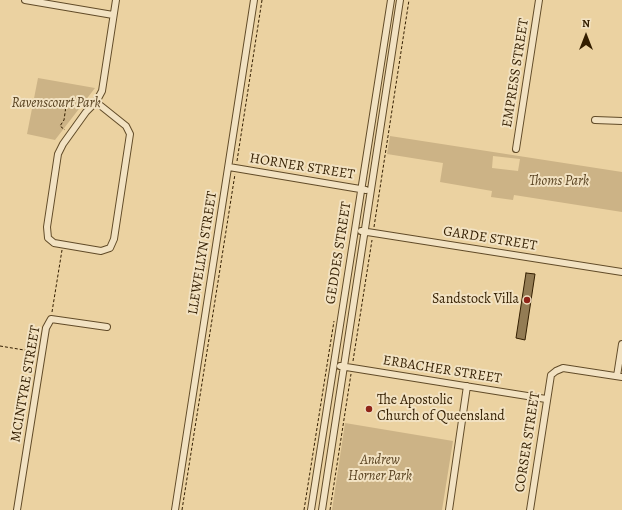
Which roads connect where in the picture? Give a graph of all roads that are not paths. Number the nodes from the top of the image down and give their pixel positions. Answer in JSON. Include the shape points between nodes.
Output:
{"nodes":[{"id":1,"x":25,"y":0,"type":"edge"},
{"id":2,"x":116,"y":0,"type":"edge"},
{"id":3,"x":254,"y":0,"type":"edge"},
{"id":4,"x":391,"y":0,"type":"edge"},
{"id":5,"x":400,"y":0,"type":"edge"},
{"id":6,"x":539,"y":0,"type":"edge"},
{"id":7,"x":113,"y":15,"type":"junction"},
{"id":8,"x":386,"y":37,"type":"junction"},
{"id":9,"x":394,"y":38,"type":"junction"},
{"id":10,"x":96,"y":102,"type":"junction"},
{"id":11,"x":595,"y":120,"type":"dead end"},
{"id":12,"x":622,"y":121,"type":"edge"},
{"id":13,"x":516,"y":149,"type":"dead end"},
{"id":14,"x":229,"y":167,"type":"junction"},
{"id":15,"x":362,"y":189,"type":"junction"},
{"id":16,"x":371,"y":191,"type":"junction"},
{"id":17,"x":355,"y":230,"type":"junction"},
{"id":18,"x":365,"y":231,"type":"junction"},
{"id":19,"x":622,"y":272,"type":"edge"},
{"id":20,"x":107,"y":327,"type":"dead end"},
{"id":21,"x":622,"y":344,"type":"edge"},
{"id":22,"x":334,"y":365,"type":"junction"},
{"id":23,"x":344,"y":366,"type":"junction"},
{"id":24,"x":619,"y":377,"type":"edge"},
{"id":25,"x":468,"y":386,"type":"junction"},
{"id":26,"x":546,"y":399,"type":"junction"},
{"id":27,"x":17,"y":510,"type":"edge"},
{"id":28,"x":175,"y":510,"type":"edge"},
{"id":29,"x":311,"y":510,"type":"edge"},
{"id":30,"x":322,"y":510,"type":"edge"},
{"id":31,"x":449,"y":510,"type":"edge"},
{"id":32,"x":530,"y":510,"type":"edge"}],
"edges":[{"from":1,"to":7,"type":"street"},
{"from":2,"to":7,"type":"street"},
{"from":3,"to":14,"type":"street","name":"LLEWELLYN STREET"},
{"from":4,"to":8,"type":"street","name":"GEDDES STREET"},
{"from":5,"to":9,"type":"street","name":"GEDDES STREET"},
{"from":6,"to":13,"type":"street","name":"EMPRESS STREET"},
{"from":7,"to":10,"type":"street","via":[[102,91]]},
{"from":8,"to":9,"type":"street"},
{"from":8,"to":15,"type":"street","name":"GEDDES STREET"},
{"from":9,"to":16,"type":"street","name":"GEDDES STREET"},
{"from":10,"to":10,"type":"street","via":[[86,112],[58,154],[47,227],[48,238],[54,243],[101,251],[110,248],[114,239],[130,134],[126,126]]},
{"from":11,"to":12,"type":"street"},
{"from":14,"to":15,"type":"street","name":"HORNER STREET"},
{"from":14,"to":28,"type":"street","name":"LLEWELLYN STREET"},
{"from":15,"to":16,"type":"street","name":"HORNER STREET"},
{"from":15,"to":17,"type":"street","name":"GEDDES STREET"},
{"from":16,"to":18,"type":"street","name":"GEDDES STREET"},
{"from":17,"to":18,"type":"street","name":"GARDE STREET"},
{"from":17,"to":22,"type":"street","name":"GEDDES STREET"},
{"from":18,"to":19,"type":"street","name":"GARDE STREET"},
{"from":18,"to":23,"type":"street","name":"GEDDES STREET"},
{"from":20,"to":27,"type":"street","name":"MCINTYRE STREET","via":[[51,319],[46,328]]},
{"from":21,"to":24,"type":"street"},
{"from":22,"to":23,"type":"street","name":"ERBACHER STREET"},
{"from":22,"to":29,"type":"street","name":"GEDDES STREET"},
{"from":23,"to":25,"type":"street","name":"ERBACHER STREET"},
{"from":23,"to":30,"type":"street","name":"GEDDES STREET"},
{"from":24,"to":26,"type":"street","name":"CORSER STREET","via":[[563,368],[550,378]]},
{"from":25,"to":26,"type":"street","name":"ERBACHER STREET"},
{"from":25,"to":31,"type":"street"},
{"from":26,"to":32,"type":"street","name":"CORSER STREET"}]}
